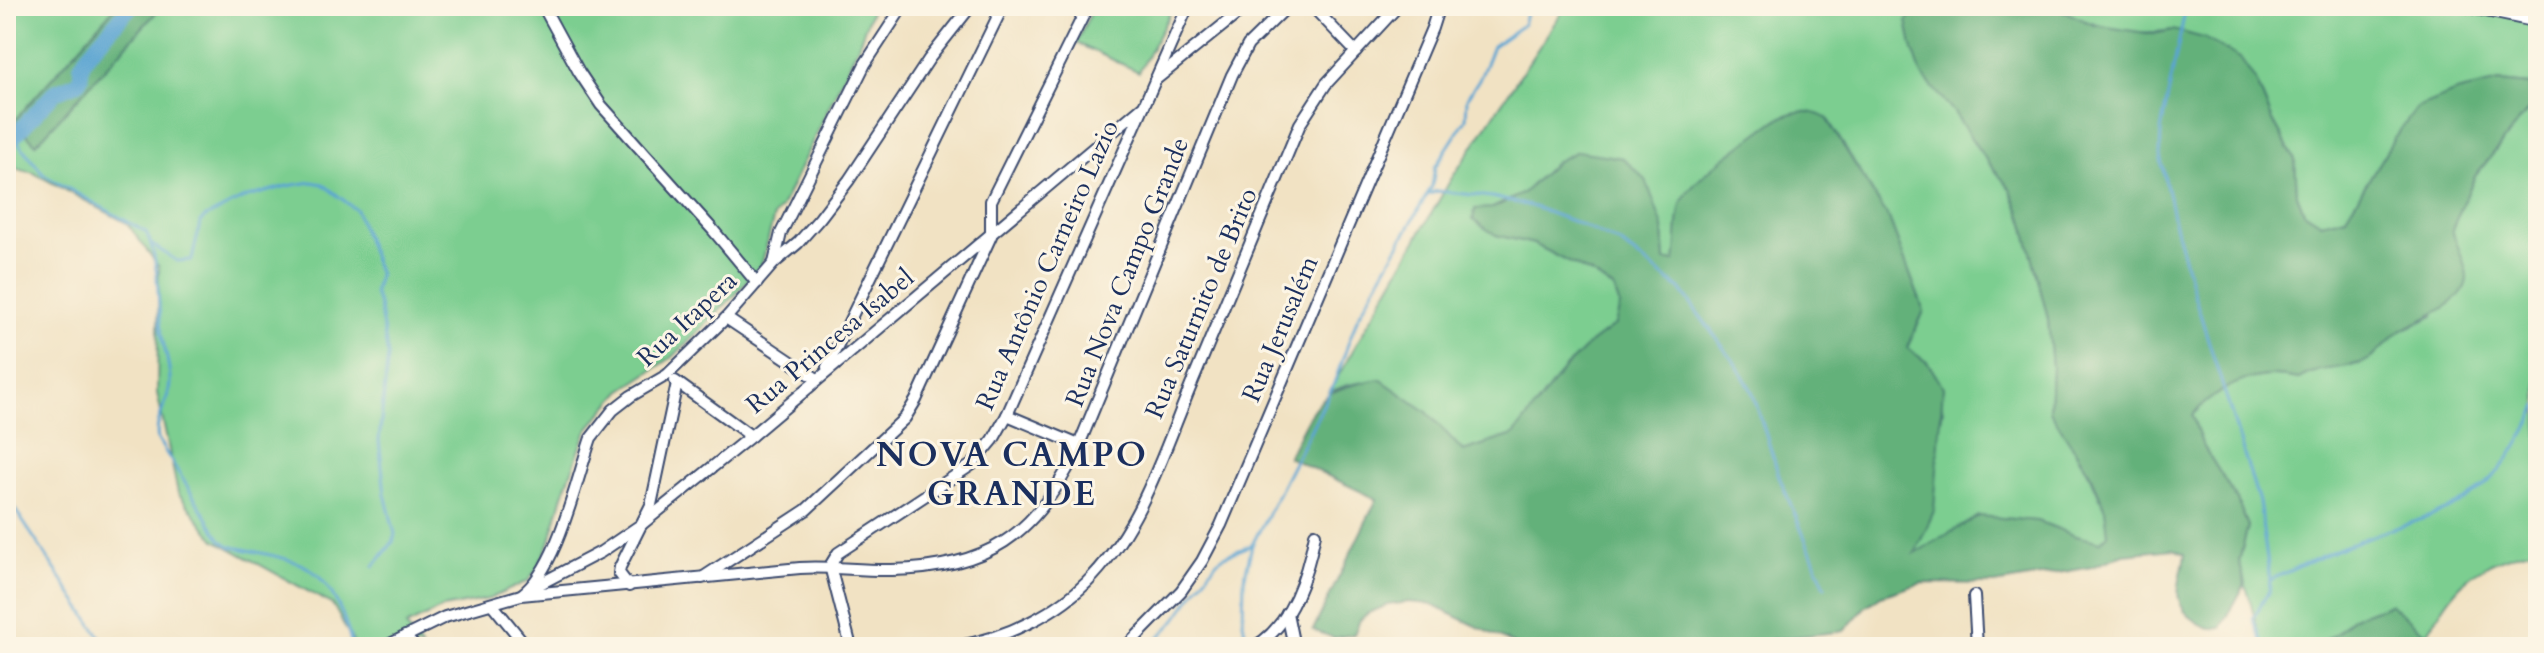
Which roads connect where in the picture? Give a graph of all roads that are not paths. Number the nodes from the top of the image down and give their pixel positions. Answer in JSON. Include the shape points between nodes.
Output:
{"nodes":[{"id":1,"x":543,"y":6,"type":"edge"},
{"id":2,"x":903,"y":6,"type":"edge"},
{"id":3,"x":971,"y":6,"type":"edge"},
{"id":4,"x":1003,"y":6,"type":"edge"},
{"id":5,"x":1088,"y":6,"type":"edge"},
{"id":6,"x":1188,"y":6,"type":"edge"},
{"id":7,"x":1247,"y":6,"type":"edge"},
{"id":8,"x":1288,"y":6,"type":"edge"},
{"id":9,"x":1312,"y":6,"type":"edge"},
{"id":10,"x":1398,"y":6,"type":"edge"},
{"id":11,"x":1439,"y":6,"type":"edge"},
{"id":12,"x":2462,"y":6,"type":"edge"},
{"id":13,"x":2538,"y":22,"type":"edge"},
{"id":14,"x":1356,"y":52,"type":"junction"},
{"id":15,"x":1152,"y":83,"type":"junction"},
{"id":16,"x":1142,"y":107,"type":"junction"},
{"id":17,"x":991,"y":236,"type":"junction"},
{"id":18,"x":774,"y":263,"type":"junction"},
{"id":19,"x":757,"y":283,"type":"junction"},
{"id":20,"x":726,"y":318,"type":"junction"},
{"id":21,"x":667,"y":375,"type":"junction"},
{"id":22,"x":821,"y":376,"type":"junction"},
{"id":23,"x":677,"y":383,"type":"junction"},
{"id":24,"x":1007,"y":415,"type":"junction"},
{"id":25,"x":751,"y":436,"type":"junction"},
{"id":26,"x":1079,"y":445,"type":"junction"},
{"id":27,"x":642,"y":524,"type":"junction"},
{"id":28,"x":1315,"y":534,"type":"dead end"},
{"id":29,"x":830,"y":566,"type":"junction"},
{"id":30,"x":701,"y":579,"type":"junction"},
{"id":31,"x":629,"y":586,"type":"junction"},
{"id":32,"x":532,"y":588,"type":"junction"},
{"id":33,"x":521,"y":595,"type":"junction"},
{"id":34,"x":1974,"y":596,"type":"dead end"},
{"id":35,"x":492,"y":604,"type":"junction"},
{"id":36,"x":1287,"y":613,"type":"junction"},
{"id":37,"x":405,"y":636,"type":"junction"},
{"id":38,"x":1130,"y":646,"type":"edge"},
{"id":39,"x":384,"y":647,"type":"edge"},
{"id":40,"x":415,"y":647,"type":"edge"},
{"id":41,"x":527,"y":647,"type":"edge"},
{"id":42,"x":851,"y":647,"type":"edge"},
{"id":43,"x":955,"y":647,"type":"edge"},
{"id":44,"x":1254,"y":647,"type":"edge"},
{"id":45,"x":1294,"y":647,"type":"edge"},
{"id":46,"x":1977,"y":647,"type":"edge"}],
"edges":[{"from":1,"to":19,"type":"street","via":[[601,105]]},
{"from":2,"to":18,"type":"street","via":[[865,64],[781,233]]},
{"from":3,"to":18,"type":"street","name":"Rua Itapera","via":[[820,218]]},
{"from":4,"to":22,"type":"street"},
{"from":5,"to":17,"type":"street","via":[[991,201]]},
{"from":6,"to":15,"type":"street","name":"Rua Antônio Carneiro Lazio"},
{"from":7,"to":15,"type":"street"},
{"from":8,"to":26,"type":"street","name":"Rua Nova Campo Grande","via":[[1248,45],[1232,75]]},
{"from":9,"to":14,"type":"street"},
{"from":10,"to":14,"type":"street","name":"Rua Saturnito de Brito"},
{"from":11,"to":38,"type":"street","name":"Rua Jerusalém","via":[[1221,525],[1181,591]]},
{"from":12,"to":13,"type":"street"},
{"from":14,"to":43,"type":"street","name":"Rua Saturnito de Brito","via":[[1326,84],[1300,124],[1148,489],[1114,549],[1093,577],[1062,603],[985,641]]},
{"from":15,"to":16,"type":"street","name":"Rua Antônio Carneiro Lazio"},
{"from":16,"to":17,"type":"street","name":"Rua Princesa Isabel"},
{"from":16,"to":24,"type":"street","name":"Rua Antônio Carneiro Lazio"},
{"from":17,"to":22,"type":"street","name":"Rua Princesa Isabel"},
{"from":17,"to":30,"type":"street","via":[[905,418],[806,510]]},
{"from":18,"to":19,"type":"street","name":"Rua Itapera"},
{"from":19,"to":20,"type":"street","name":"Rua Itapera"},
{"from":20,"to":21,"type":"street","name":"Rua Itapera"},
{"from":20,"to":22,"type":"street"},
{"from":21,"to":23,"type":"street"},
{"from":21,"to":32,"type":"street","name":"Rua Itapera","via":[[613,410],[591,438],[552,555]]},
{"from":22,"to":25,"type":"street","name":"Rua Princesa Isabel"},
{"from":23,"to":25,"type":"street"},
{"from":23,"to":27,"type":"street","via":[[651,505]]},
{"from":24,"to":26,"type":"street"},
{"from":24,"to":29,"type":"street","name":"Rua Antônio Carneiro Lazio","via":[[973,464],[838,553]]},
{"from":25,"to":27,"type":"street","name":"Rua Princesa Isabel"},
{"from":26,"to":29,"type":"street","name":"Rua Nova Campo Grande","via":[[1045,507],[995,548],[969,559],[908,569]]},
{"from":27,"to":31,"type":"street","via":[[619,573]]},
{"from":27,"to":32,"type":"street","name":"Rua Princesa Isabel"},
{"from":28,"to":36,"type":"street","via":[[1309,569]]},
{"from":29,"to":30,"type":"street","name":"Rua Nova Campo Grande"},
{"from":29,"to":42,"type":"street"},
{"from":30,"to":31,"type":"street","name":"Rua Nova Campo Grande"},
{"from":31,"to":33,"type":"street","name":"Rua Nova Campo Grande"},
{"from":32,"to":33,"type":"street","name":"Rua Itapera"},
{"from":33,"to":35,"type":"street","name":"Rua Itapera"},
{"from":34,"to":46,"type":"street"},
{"from":35,"to":37,"type":"street","name":"Rua Itapera","via":[[445,617]]},
{"from":35,"to":41,"type":"street"},
{"from":36,"to":44,"type":"street","via":[[1268,639]]},
{"from":36,"to":45,"type":"street"},
{"from":37,"to":39,"type":"street","name":"Rua Itapera"},
{"from":37,"to":40,"type":"street"}]}
